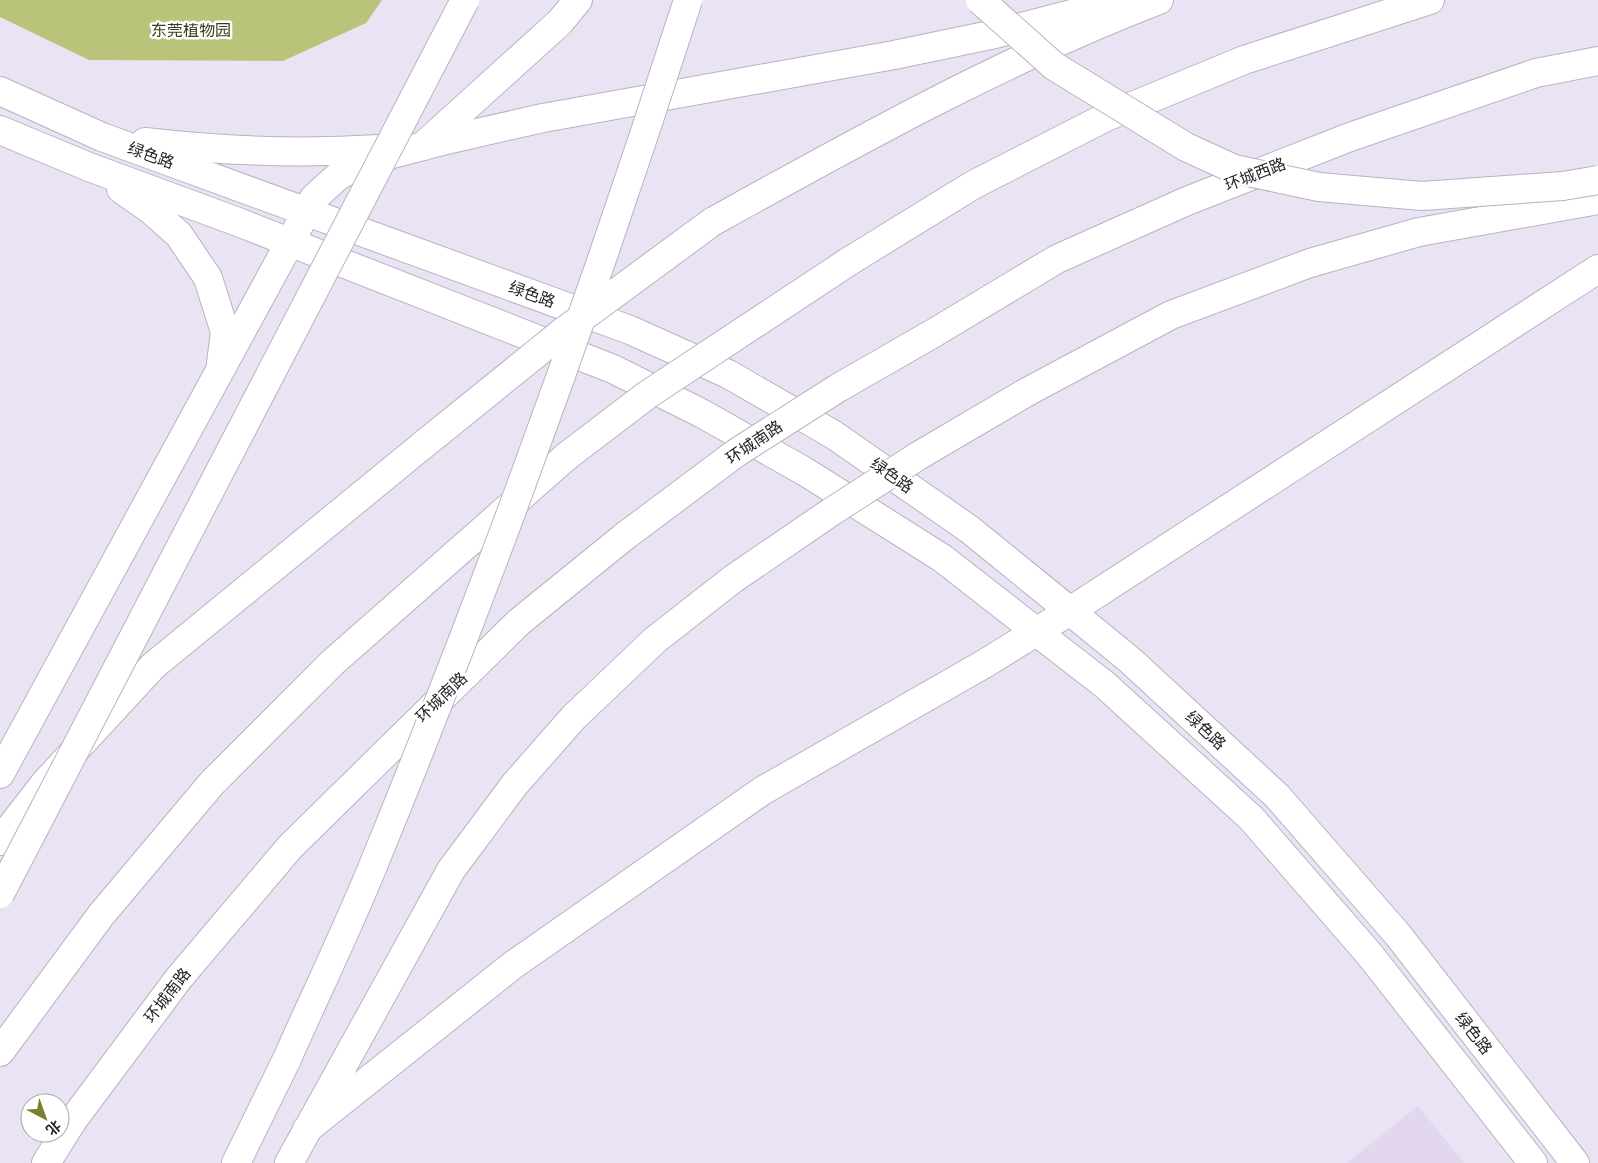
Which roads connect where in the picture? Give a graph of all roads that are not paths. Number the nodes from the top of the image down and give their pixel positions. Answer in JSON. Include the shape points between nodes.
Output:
{"nodes":[{"id":1,"x":465,"y":0,"type":"edge"},
{"id":2,"x":578,"y":0,"type":"edge"},
{"id":3,"x":688,"y":0,"type":"edge"},
{"id":4,"x":980,"y":0,"type":"edge"},
{"id":5,"x":1125,"y":0,"type":"edge"},
{"id":6,"x":1159,"y":0,"type":"edge"},
{"id":7,"x":1430,"y":0,"type":"edge"},
{"id":8,"x":1598,"y":61,"type":"edge"},
{"id":9,"x":0,"y":91,"type":"edge"},
{"id":10,"x":0,"y":130,"type":"edge"},
{"id":11,"x":102,"y":136,"type":"junction"},
{"id":12,"x":423,"y":146,"type":"junction"},
{"id":13,"x":89,"y":167,"type":"junction"},
{"id":14,"x":1598,"y":180,"type":"edge"},
{"id":15,"x":1598,"y":200,"type":"edge"},
{"id":16,"x":307,"y":212,"type":"junction"},
{"id":17,"x":290,"y":243,"type":"junction"},
{"id":18,"x":1598,"y":268,"type":"edge"},
{"id":19,"x":932,"y":334,"type":"joint"},
{"id":20,"x":220,"y":373,"type":"junction"},
{"id":21,"x":1070,"y":611,"type":"junction"},
{"id":22,"x":1037,"y":631,"type":"junction"},
{"id":23,"x":0,"y":774,"type":"edge"},
{"id":24,"x":0,"y":841,"type":"edge"},
{"id":25,"x":0,"y":894,"type":"edge"},
{"id":26,"x":0,"y":1052,"type":"edge"},
{"id":27,"x":307,"y":1129,"type":"junction"},
{"id":28,"x":46,"y":1163,"type":"edge"},
{"id":29,"x":236,"y":1163,"type":"edge"},
{"id":30,"x":289,"y":1163,"type":"edge"},
{"id":31,"x":1533,"y":1163,"type":"edge"},
{"id":32,"x":1574,"y":1163,"type":"edge"}],
"edges":[{"from":1,"to":25,"type":"main road","bridge":true},
{"from":2,"to":12,"type":"main road","via":[[547,34]]},
{"from":3,"to":29,"type":"main road","bridge":true,"via":[[562,375],[481,593],[374,863],[287,1059]]},
{"from":4,"to":14,"type":"main road","bridge":true,"via":[[1061,70],[1186,148],[1234,169],[1319,187],[1422,196],[1563,186]]},
{"from":5,"to":12,"type":"main road","via":[[958,42],[543,118]]},
{"from":6,"to":24,"type":"main road","bridge":true,"via":[[1094,25],[1007,65],[833,154],[712,222],[564,331],[153,666],[44,782]]},
{"from":7,"to":26,"type":"main road","bridge":true,"via":[[1244,60],[1106,117],[973,185],[848,262],[647,395],[567,456],[332,662],[212,782],[101,915]]},
{"from":8,"to":19,"type":"main road","name":"环城西路","via":[[1536,74],[1360,134],[1187,201],[1057,260]]},
{"from":9,"to":11,"type":"main road","name":"绿色路"},
{"from":10,"to":13,"type":"main road","name":"绿色路"},
{"from":11,"to":12,"type":"main road","via":[[170,145],[264,151]]},
{"from":11,"to":16,"type":"main road","name":"绿色路"},
{"from":12,"to":16,"type":"main road","via":[[362,162],[337,177],[314,198]]},
{"from":13,"to":17,"type":"main road","name":"绿色路"},
{"from":13,"to":20,"type":"main road","via":[[179,235],[208,278],[225,332]]},
{"from":15,"to":27,"type":"main road","bridge":true,"via":[[1419,232],[1310,264],[1171,315],[918,456],[733,580],[655,640],[574,717],[515,784],[451,870]]},
{"from":16,"to":17,"type":"main road"},
{"from":16,"to":21,"type":"main road","name":"绿色路","via":[[630,330],[728,374],[834,435],[969,529]]},
{"from":17,"to":20,"type":"main road"},
{"from":17,"to":22,"type":"main road","name":"绿色路","via":[[613,369],[701,413],[804,472],[942,558]]},
{"from":18,"to":21,"type":"main road"},
{"from":19,"to":28,"type":"main road","name":"环城南路","bridge":true,"via":[[838,388],[736,453],[624,536],[519,622],[290,847],[179,978],[72,1120]]},
{"from":20,"to":23,"type":"main road"},
{"from":21,"to":22,"type":"main road"},
{"from":21,"to":32,"type":"main road","name":"绿色路","via":[[1130,661],[1277,796],[1398,935]]},
{"from":22,"to":27,"type":"main road","via":[[762,791],[513,966]]},
{"from":22,"to":31,"type":"main road","name":"绿色路","via":[[1105,685],[1251,818],[1370,955]]},
{"from":27,"to":30,"type":"main road"}]}
